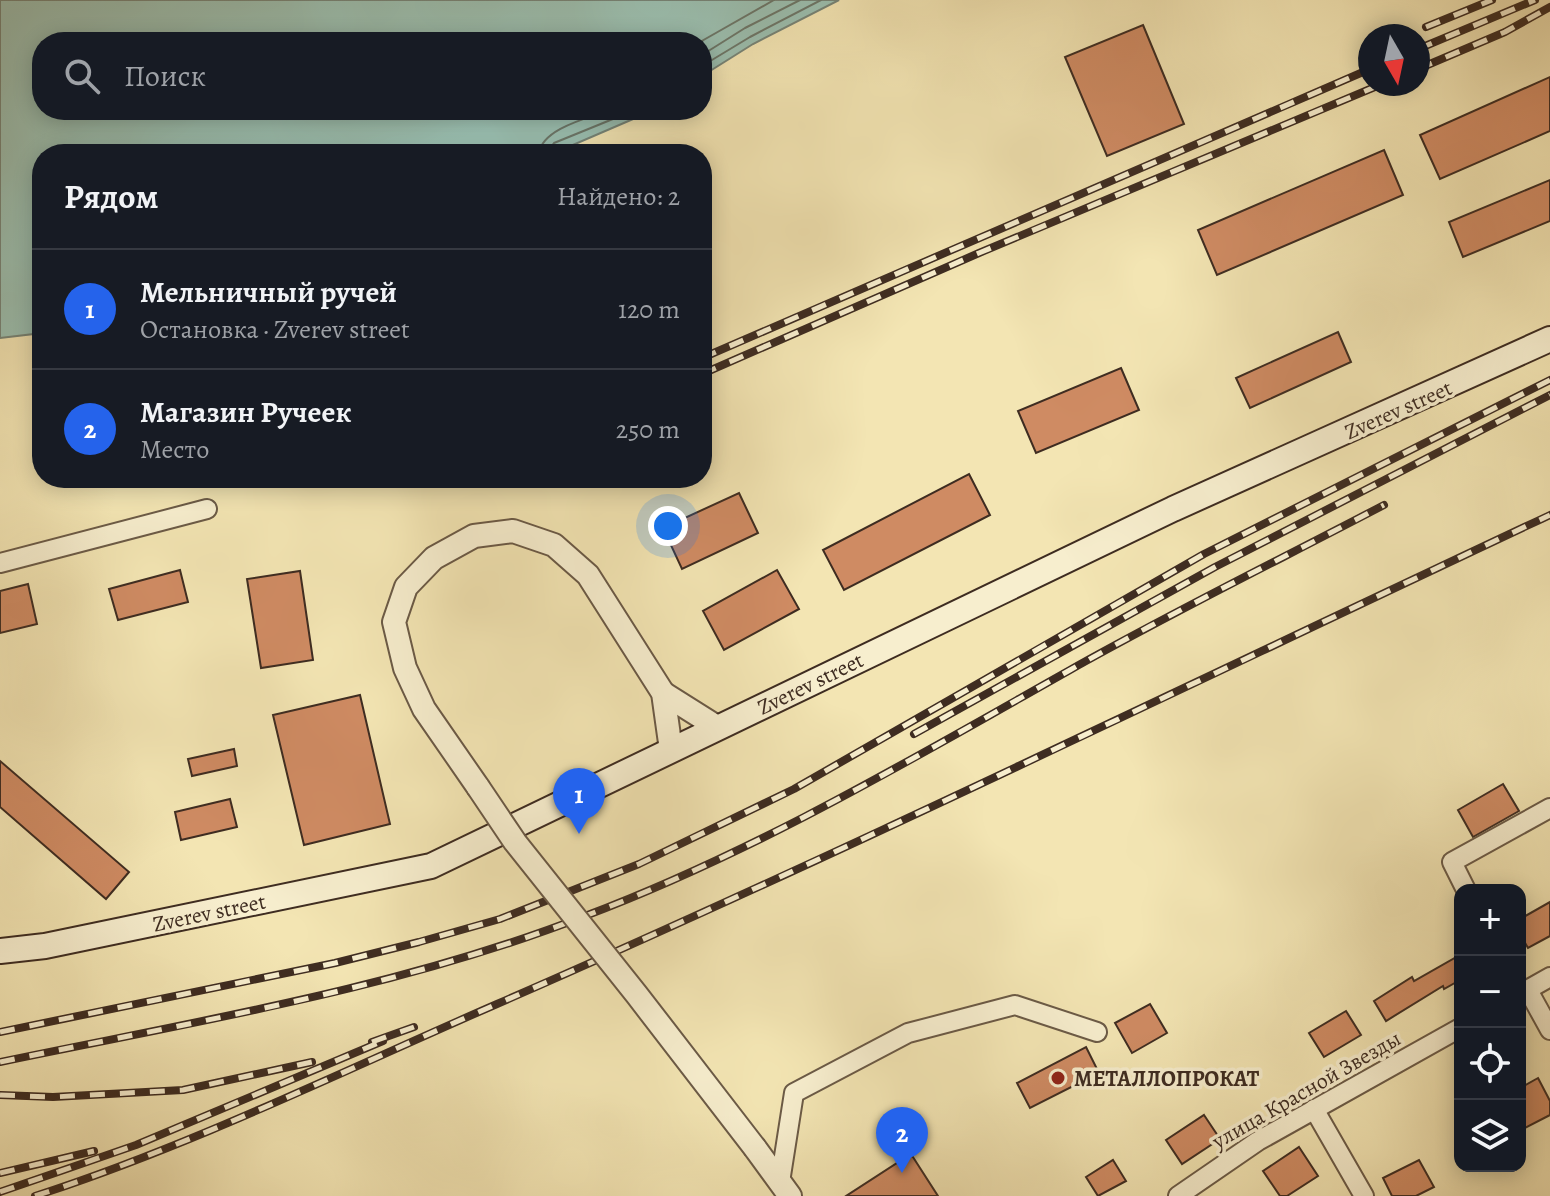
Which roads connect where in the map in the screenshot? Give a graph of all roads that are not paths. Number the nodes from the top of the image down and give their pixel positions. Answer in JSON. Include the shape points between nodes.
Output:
{"nodes":[{"id":1,"x":1550,"y":339,"type":"edge"},
{"id":2,"x":207,"y":509,"type":"dead end"},
{"id":3,"x":0,"y":563,"type":"edge"},
{"id":4,"x":663,"y":693,"type":"junction"},
{"id":5,"x":717,"y":727,"type":"junction"},
{"id":6,"x":671,"y":750,"type":"junction"},
{"id":7,"x":1550,"y":808,"type":"edge"},
{"id":8,"x":1463,"y":884,"type":"edge"},
{"id":9,"x":0,"y":951,"type":"edge"},
{"id":10,"x":1550,"y":977,"type":"edge"},
{"id":11,"x":1526,"y":991,"type":"edge"},
{"id":12,"x":1526,"y":995,"type":"edge"},
{"id":13,"x":1550,"y":1030,"type":"edge"},
{"id":14,"x":1454,"y":1031,"type":"edge"},
{"id":15,"x":1097,"y":1032,"type":"dead end"},
{"id":16,"x":1314,"y":1109,"type":"junction"},
{"id":17,"x":785,"y":1189,"type":"edge"},
{"id":18,"x":1178,"y":1196,"type":"edge"},
{"id":19,"x":1364,"y":1196,"type":"edge"}],
"edges":[{"from":1,"to":5,"type":"main road","name":"Zverev street","via":[[1173,509]]},
{"from":2,"to":3,"type":"street"},
{"from":4,"to":5,"type":"street"},
{"from":4,"to":6,"type":"street"},
{"from":4,"to":17,"type":"street","bridge":true,"via":[[588,575],[554,545],[513,531],[474,536],[434,558],[406,587],[394,622],[405,668],[424,709],[515,842]]},
{"from":5,"to":6,"type":"main road","name":"Zverev street"},
{"from":6,"to":9,"type":"main road","name":"Zverev street","via":[[431,866]]},
{"from":7,"to":8,"type":"street","via":[[1452,862]]},
{"from":10,"to":11,"type":"street"},
{"from":12,"to":13,"type":"street"},
{"from":14,"to":16,"type":"street","name":"улица Красной Звезды"},
{"from":15,"to":17,"type":"street","via":[[1015,1005],[908,1033],[794,1093]]},
{"from":16,"to":18,"type":"street","name":"улица Красной Звезды"},
{"from":16,"to":19,"type":"street"}]}
